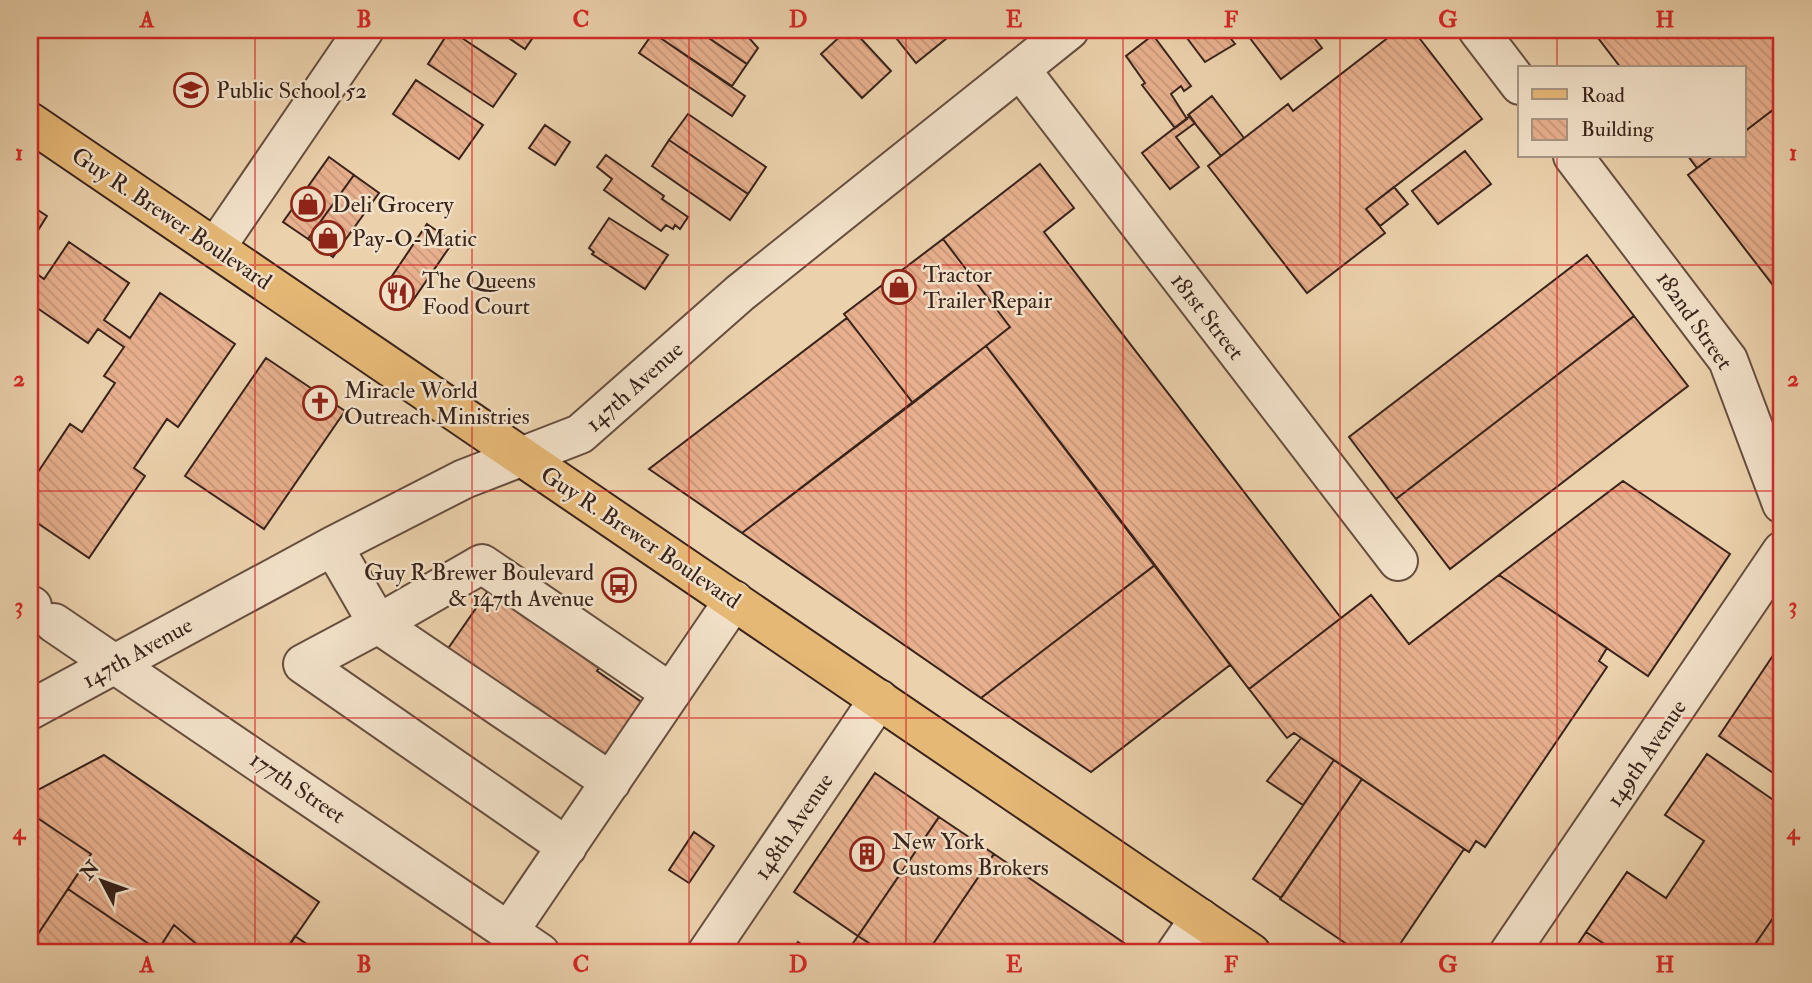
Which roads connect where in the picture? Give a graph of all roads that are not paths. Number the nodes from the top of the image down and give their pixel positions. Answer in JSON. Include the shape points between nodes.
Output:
{"nodes":[{"id":1,"x":364,"y":30,"type":"edge"},
{"id":2,"x":1069,"y":30,"type":"edge"},
{"id":3,"x":1478,"y":30,"type":"edge"},
{"id":4,"x":1020,"y":69,"type":"junction"},
{"id":5,"x":1518,"y":82,"type":"edge"},
{"id":6,"x":30,"y":122,"type":"edge"},
{"id":7,"x":1575,"y":158,"type":"edge"},
{"id":8,"x":216,"y":247,"type":"junction"},
{"id":9,"x":523,"y":458,"type":"junction"},
{"id":10,"x":1782,"y":504,"type":"edge"},
{"id":11,"x":333,"y":546,"type":"junction"},
{"id":12,"x":1782,"y":551,"type":"edge"},
{"id":13,"x":1398,"y":561,"type":"dead end"},
{"id":14,"x":734,"y":600,"type":"junction"},
{"id":15,"x":38,"y":611,"type":"edge"},
{"id":16,"x":378,"y":624,"type":"junction"},
{"id":17,"x":116,"y":663,"type":"junction"},
{"id":18,"x":671,"y":693,"type":"junction"},
{"id":19,"x":879,"y":699,"type":"junction"},
{"id":20,"x":30,"y":710,"type":"edge"},
{"id":21,"x":611,"y":782,"type":"junction"},
{"id":22,"x":567,"y":847,"type":"junction"},
{"id":23,"x":1200,"y":918,"type":"junction"},
{"id":24,"x":525,"y":946,"type":"edge"},
{"id":25,"x":707,"y":953,"type":"edge"},
{"id":26,"x":1176,"y":953,"type":"edge"},
{"id":27,"x":1251,"y":953,"type":"edge"},
{"id":28,"x":1509,"y":953,"type":"edge"}],
"edges":[{"from":1,"to":8,"type":"street"},
{"from":2,"to":4,"type":"street","name":"147th Avenue"},
{"from":3,"to":5,"type":"street"},
{"from":4,"to":9,"type":"street","name":"147th Avenue","via":[[740,293],[580,434]]},
{"from":4,"to":13,"type":"street","name":"181st Street"},
{"from":6,"to":8,"type":"main road","name":"Guy R. Brewer Boulevard"},
{"from":7,"to":10,"type":"street","name":"182nd Street","via":[[1728,360]]},
{"from":8,"to":9,"type":"main road","name":"Guy R. Brewer Boulevard"},
{"from":9,"to":11,"type":"street","name":"147th Avenue","via":[[464,480]]},
{"from":9,"to":14,"type":"main road","name":"Guy R. Brewer Boulevard"},
{"from":11,"to":16,"type":"street"},
{"from":11,"to":17,"type":"street","name":"147th Avenue"},
{"from":12,"to":28,"type":"street","name":"149th Avenue"},
{"from":14,"to":18,"type":"street"},
{"from":14,"to":19,"type":"main road","name":"Guy R. Brewer Boulevard"},
{"from":15,"to":17,"type":"street","name":"177th Street"},
{"from":16,"to":18,"type":"street","via":[[482,564]]},
{"from":16,"to":21,"type":"street"},
{"from":16,"to":22,"type":"street","via":[[303,664]]},
{"from":17,"to":20,"type":"street","name":"147th Avenue"},
{"from":17,"to":24,"type":"street","name":"177th Street"},
{"from":18,"to":21,"type":"street"},
{"from":19,"to":23,"type":"main road","name":"Guy R. Brewer Boulevard"},
{"from":19,"to":25,"type":"street","name":"148th Avenue"},
{"from":21,"to":22,"type":"street"},
{"from":22,"to":24,"type":"street"},
{"from":23,"to":26,"type":"street"},
{"from":23,"to":27,"type":"main road","name":"Guy R. Brewer Boulevard"}]}
